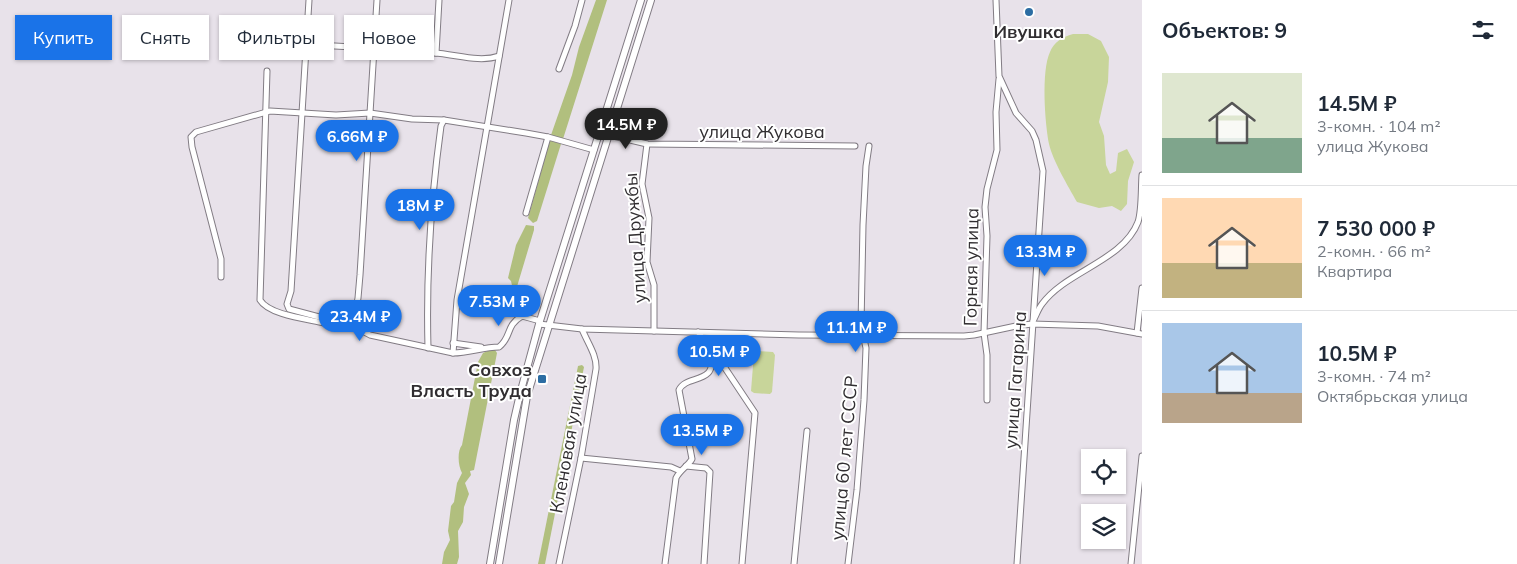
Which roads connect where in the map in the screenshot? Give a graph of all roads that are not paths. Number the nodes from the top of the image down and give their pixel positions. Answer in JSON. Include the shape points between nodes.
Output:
{"nodes":[{"id":1,"x":309,"y":0,"type":"edge"},
{"id":2,"x":378,"y":0,"type":"edge"},
{"id":3,"x":439,"y":0,"type":"edge"},
{"id":4,"x":509,"y":0,"type":"edge"},
{"id":5,"x":582,"y":0,"type":"edge"},
{"id":6,"x":641,"y":0,"type":"edge"},
{"id":7,"x":650,"y":0,"type":"edge"},
{"id":8,"x":996,"y":0,"type":"edge"},
{"id":9,"x":308,"y":15,"type":"edge"},
{"id":10,"x":377,"y":15,"type":"edge"},
{"id":11,"x":436,"y":53,"type":"joint"},
{"id":12,"x":499,"y":56,"type":"junction"},
{"id":13,"x":305,"y":60,"type":"edge"},
{"id":14,"x":373,"y":60,"type":"edge"},
{"id":15,"x":559,"y":69,"type":"dead end"},
{"id":16,"x":268,"y":71,"type":"dead end"},
{"id":17,"x":999,"y":76,"type":"junction"},
{"id":18,"x":267,"y":112,"type":"junction"},
{"id":19,"x":302,"y":112,"type":"junction"},
{"id":20,"x":370,"y":113,"type":"junction"},
{"id":21,"x":444,"y":120,"type":"junction"},
{"id":22,"x":488,"y":127,"type":"junction"},
{"id":23,"x":610,"y":135,"type":"junction"},
{"id":24,"x":548,"y":137,"type":"junction"},
{"id":25,"x":647,"y":144,"type":"junction"},
{"id":26,"x":855,"y":146,"type":"dead end"},
{"id":27,"x":869,"y":146,"type":"dead end"},
{"id":28,"x":594,"y":150,"type":"junction"},
{"id":29,"x":1142,"y":176,"type":"edge"},
{"id":30,"x":526,"y":213,"type":"dead end"},
{"id":31,"x":221,"y":277,"type":"dead end"},
{"id":32,"x":1142,"y":288,"type":"edge"},
{"id":33,"x":540,"y":323,"type":"junction"},
{"id":34,"x":342,"y":324,"type":"junction"},
{"id":35,"x":1032,"y":324,"type":"junction"},
{"id":36,"x":353,"y":326,"type":"junction"},
{"id":37,"x":548,"y":326,"type":"junction"},
{"id":38,"x":582,"y":329,"type":"junction"},
{"id":39,"x":654,"y":331,"type":"junction"},
{"id":40,"x":698,"y":332,"type":"junction"},
{"id":41,"x":984,"y":333,"type":"junction"},
{"id":42,"x":1140,"y":333,"type":"edge"},
{"id":43,"x":974,"y":335,"type":"junction"},
{"id":44,"x":863,"y":336,"type":"junction"},
{"id":45,"x":453,"y":344,"type":"junction"},
{"id":46,"x":986,"y":347,"type":"junction"},
{"id":47,"x":428,"y":348,"type":"junction"},
{"id":48,"x":482,"y":348,"type":"junction"},
{"id":49,"x":453,"y":353,"type":"junction"},
{"id":50,"x":715,"y":354,"type":"junction"},
{"id":51,"x":987,"y":400,"type":"dead end"},
{"id":52,"x":807,"y":431,"type":"dead end"},
{"id":53,"x":1142,"y":456,"type":"edge"},
{"id":54,"x":582,"y":458,"type":"junction"},
{"id":55,"x":686,"y":466,"type":"junction"},
{"id":56,"x":680,"y":471,"type":"junction"},
{"id":57,"x":1139,"y":506,"type":"edge"},
{"id":58,"x":490,"y":564,"type":"edge"},
{"id":59,"x":499,"y":564,"type":"edge"},
{"id":60,"x":559,"y":564,"type":"edge"},
{"id":61,"x":665,"y":564,"type":"edge"},
{"id":62,"x":704,"y":564,"type":"edge"},
{"id":63,"x":742,"y":564,"type":"edge"},
{"id":64,"x":794,"y":564,"type":"edge"},
{"id":65,"x":848,"y":564,"type":"edge"},
{"id":66,"x":1017,"y":564,"type":"edge"},
{"id":67,"x":1131,"y":564,"type":"edge"}],
"edges":[{"from":1,"to":9,"type":"street"},
{"from":2,"to":10,"type":"street"},
{"from":3,"to":11,"type":"street"},
{"from":4,"to":12,"type":"street"},
{"from":5,"to":15,"type":"street"},
{"from":6,"to":28,"type":"main road"},
{"from":7,"to":23,"type":"main road"},
{"from":8,"to":17,"type":"street","name":"улица Гагарина"},
{"from":11,"to":12,"type":"street","via":[[485,58]]},
{"from":12,"to":22,"type":"street"},
{"from":13,"to":19,"type":"street"},
{"from":14,"to":20,"type":"street"},
{"from":16,"to":18,"type":"street"},
{"from":17,"to":35,"type":"street","name":"улица Гагарина","via":[[1016,113],[1032,131],[1043,171]]},
{"from":17,"to":41,"type":"street","name":"Горная улица","via":[[997,150],[986,189]]},
{"from":18,"to":19,"type":"street"},
{"from":18,"to":31,"type":"street","via":[[196,132],[191,137],[221,259]]},
{"from":18,"to":34,"type":"street","via":[[260,300],[278,312]]},
{"from":19,"to":20,"type":"street"},
{"from":19,"to":34,"type":"street","via":[[291,291],[287,304],[292,311]]},
{"from":20,"to":21,"type":"street"},
{"from":20,"to":36,"type":"street","via":[[360,283]]},
{"from":21,"to":22,"type":"street"},
{"from":21,"to":47,"type":"street","via":[[431,223]]},
{"from":22,"to":24,"type":"street"},
{"from":22,"to":45,"type":"street","via":[[457,300]]},
{"from":23,"to":25,"type":"street","name":"улица Жукова"},
{"from":23,"to":37,"type":"main road"},
{"from":24,"to":28,"type":"street"},
{"from":24,"to":30,"type":"street"},
{"from":25,"to":26,"type":"street","name":"улица Жукова"},
{"from":25,"to":39,"type":"street","name":"улица Дружбы","via":[[642,184],[649,218],[647,262],[654,285]]},
{"from":27,"to":44,"type":"street","name":"улица 60 лет СССР","via":[[863,225]]},
{"from":28,"to":33,"type":"main road"},
{"from":29,"to":35,"type":"street","via":[[1139,220],[1133,231],[1115,250],[1050,296],[1041,305]]},
{"from":32,"to":42,"type":"street"},
{"from":33,"to":37,"type":"street"},
{"from":33,"to":48,"type":"street","via":[[522,316],[512,324],[503,344]]},
{"from":33,"to":58,"type":"main road","via":[[514,420]]},
{"from":34,"to":36,"type":"street"},
{"from":35,"to":41,"type":"street"},
{"from":35,"to":42,"type":"street","via":[[1098,326]]},
{"from":35,"to":66,"type":"street","name":"улица Гагарина"},
{"from":36,"to":47,"type":"street","via":[[370,336]]},
{"from":37,"to":38,"type":"street"},
{"from":37,"to":59,"type":"main road","via":[[522,419]]},
{"from":38,"to":39,"type":"street"},
{"from":38,"to":54,"type":"street","name":"Кленовая улица","via":[[596,363]]},
{"from":39,"to":40,"type":"street"},
{"from":40,"to":44,"type":"street"},
{"from":40,"to":50,"type":"street"},
{"from":41,"to":43,"type":"street"},
{"from":41,"to":46,"type":"street","name":"Горная улица"},
{"from":43,"to":44,"type":"street"},
{"from":43,"to":46,"type":"street","via":[[983,340]]},
{"from":44,"to":65,"type":"street","name":"улица 60 лет СССР","via":[[866,348],[864,400]]},
{"from":45,"to":48,"type":"street"},
{"from":45,"to":49,"type":"street"},
{"from":46,"to":51,"type":"street","name":"Горная улица"},
{"from":47,"to":49,"type":"street"},
{"from":48,"to":49,"type":"street"},
{"from":50,"to":55,"type":"street","via":[[707,374],[683,384],[679,390],[692,454]]},
{"from":50,"to":63,"type":"street","via":[[756,416]]},
{"from":52,"to":64,"type":"street"},
{"from":53,"to":57,"type":"street"},
{"from":54,"to":56,"type":"street","via":[[671,467]]},
{"from":54,"to":60,"type":"street","name":"Кленовая улица"},
{"from":55,"to":56,"type":"street"},
{"from":55,"to":62,"type":"street","via":[[706,468],[710,472]]},
{"from":56,"to":61,"type":"street","via":[[674,486]]},
{"from":57,"to":67,"type":"street"}]}
